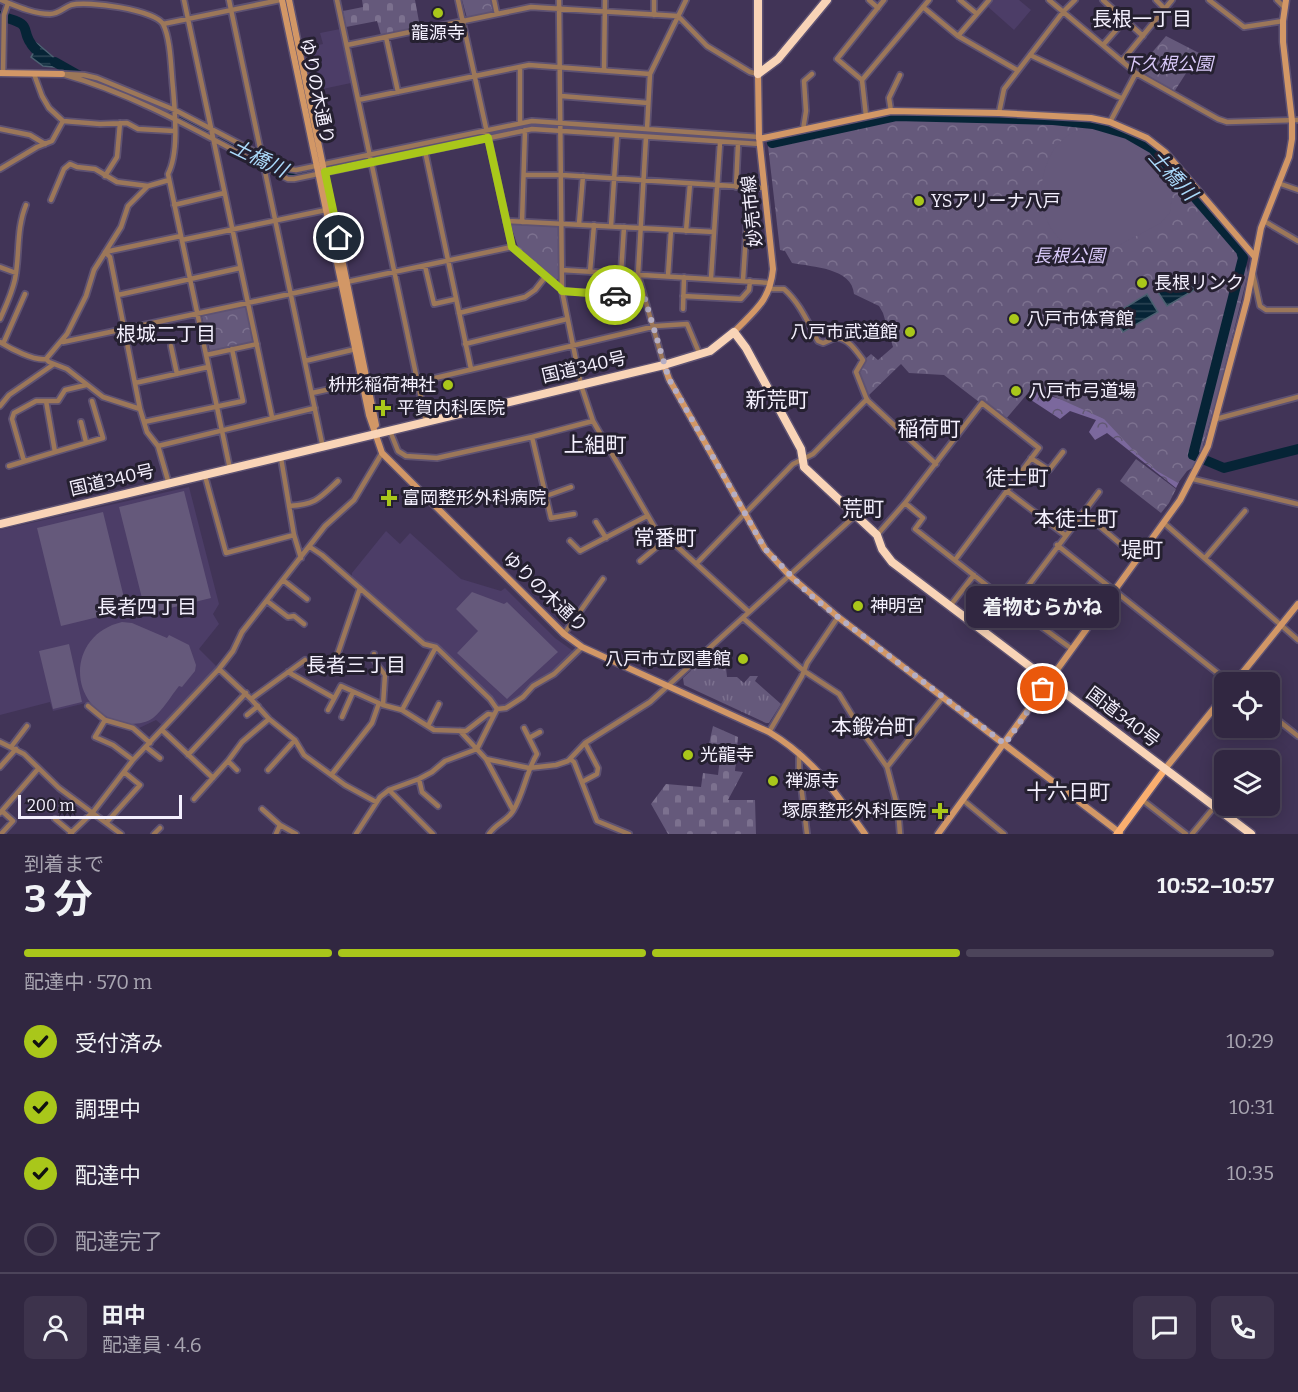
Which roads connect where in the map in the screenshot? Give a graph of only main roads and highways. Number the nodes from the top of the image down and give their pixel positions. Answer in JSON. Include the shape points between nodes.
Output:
{"nodes":[{"id":1,"x":758,"y":0,"type":"edge"},
{"id":2,"x":827,"y":0,"type":"edge"},
{"id":3,"x":0,"y":524,"type":"edge"},
{"id":4,"x":1165,"y":769,"type":"junction"},
{"id":5,"x":1119,"y":833,"type":"edge"},
{"id":6,"x":1251,"y":834,"type":"edge"}],
"edges":[{"from":1,"to":2,"type":"highway","via":[[758,74],[778,58]]},
{"from":3,"to":4,"type":"highway","name":"国道340号","via":[[664,365],[700,355],[734,332],[801,449],[804,467],[877,535],[892,562]]},
{"from":4,"to":5,"type":"main road"},
{"from":4,"to":6,"type":"highway","name":"国道340号"}]}
